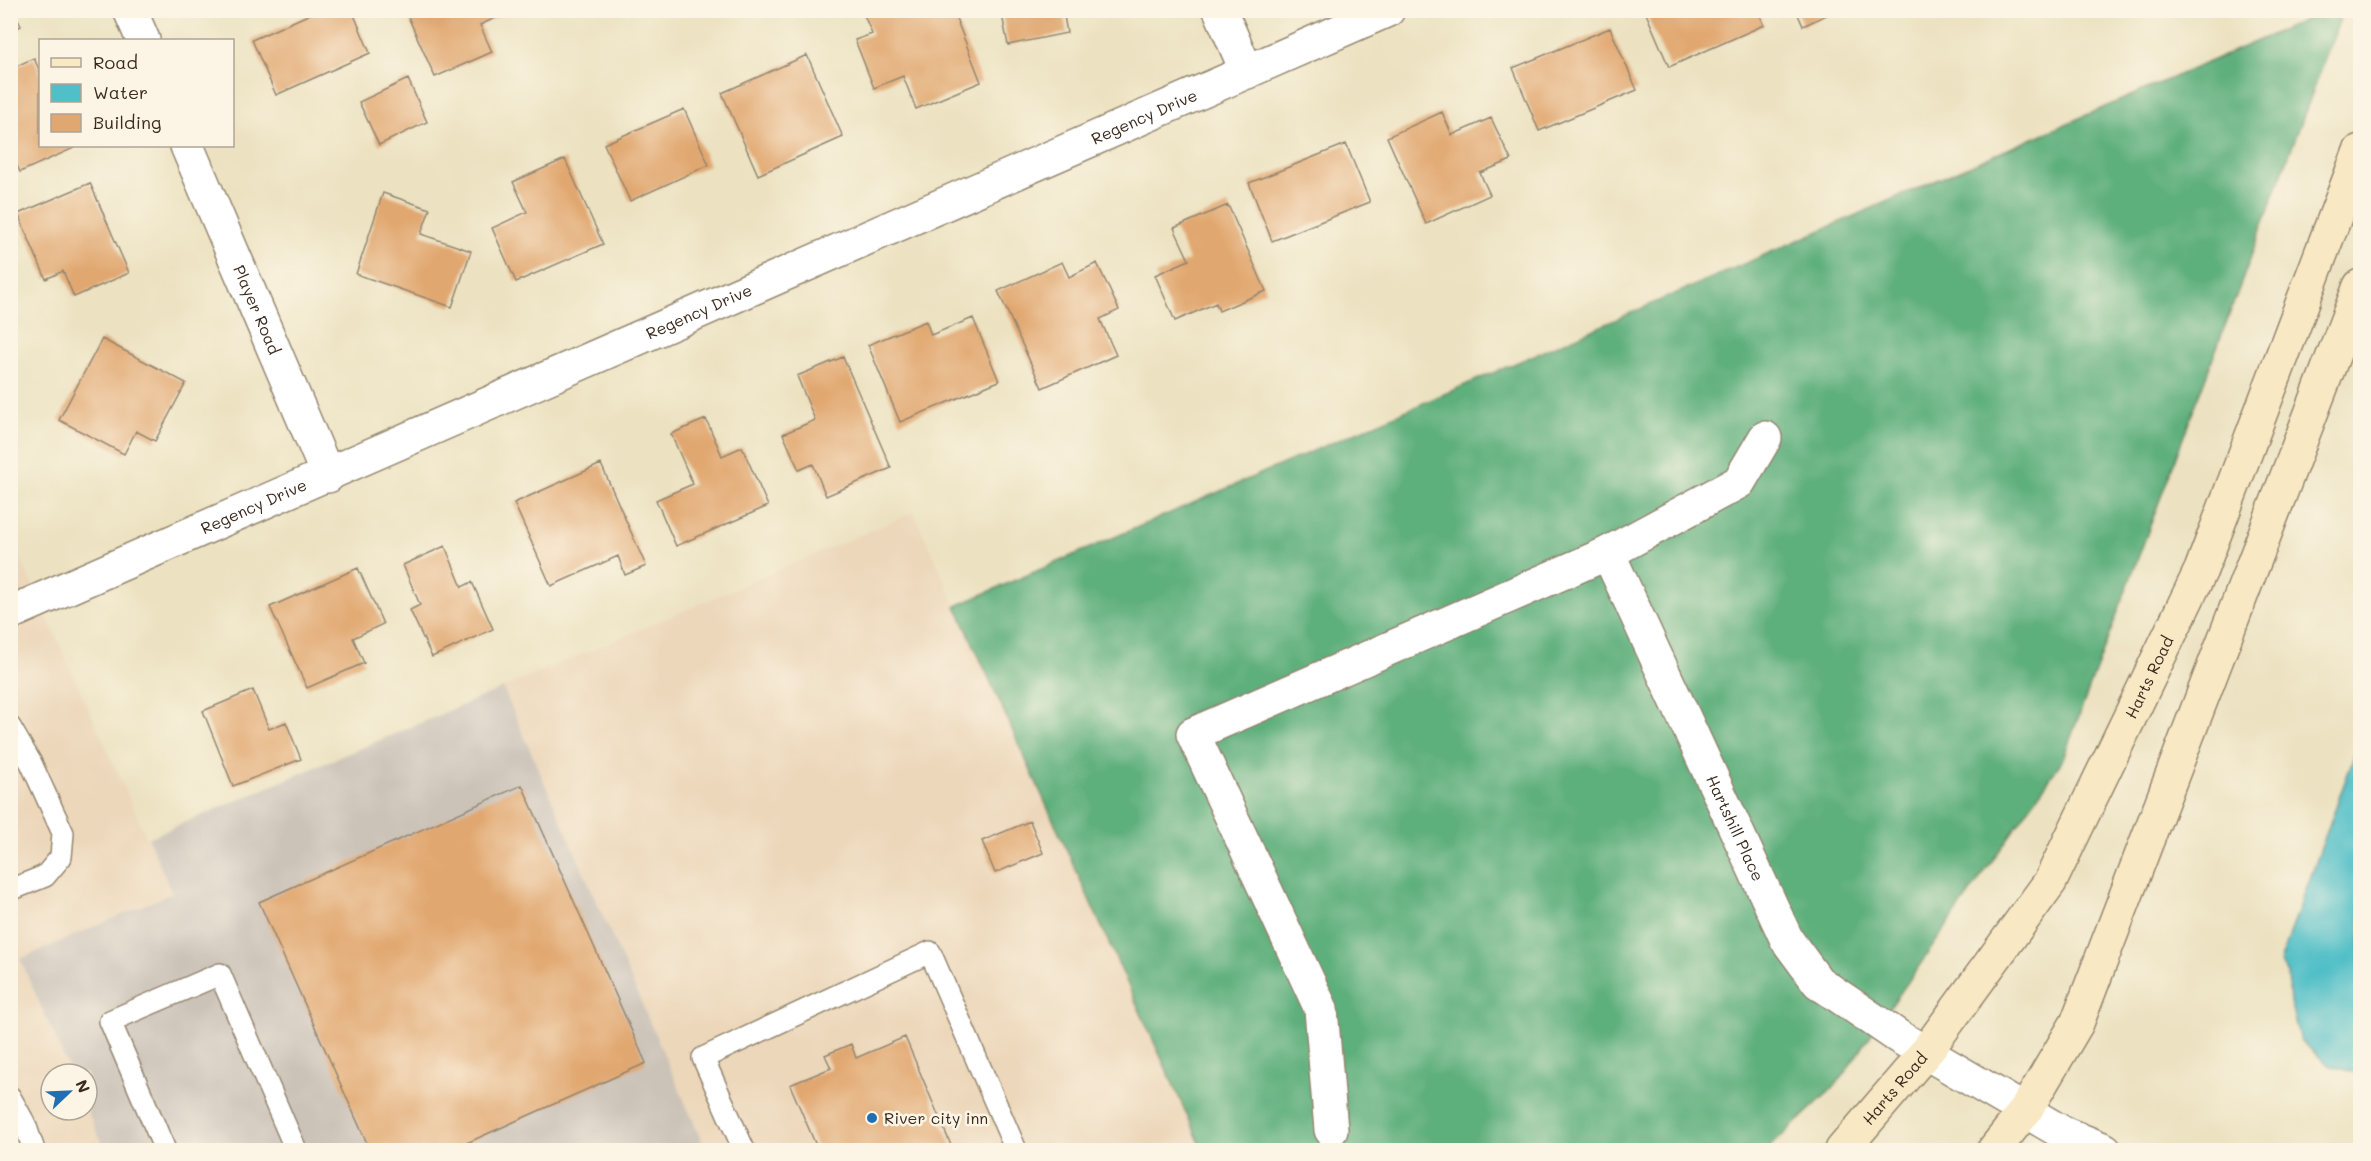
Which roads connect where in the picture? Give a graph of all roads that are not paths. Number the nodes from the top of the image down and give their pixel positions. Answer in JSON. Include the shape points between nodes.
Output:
{"nodes":[{"id":1,"x":130,"y":10,"type":"edge"},
{"id":2,"x":1220,"y":10,"type":"edge"},
{"id":3,"x":1388,"y":10,"type":"edge"},
{"id":4,"x":142,"y":39,"type":"edge"},
{"id":5,"x":1247,"y":72,"type":"junction"},
{"id":6,"x":187,"y":147,"type":"edge"},
{"id":7,"x":2361,"y":151,"type":"edge"},
{"id":8,"x":2361,"y":286,"type":"edge"},
{"id":9,"x":1765,"y":438,"type":"dead end"},
{"id":10,"x":2250,"y":443,"type":"junction"},
{"id":11,"x":2293,"y":463,"type":"junction"},
{"id":12,"x":328,"y":476,"type":"junction"},
{"id":13,"x":1608,"y":553,"type":"junction"},
{"id":14,"x":10,"y":613,"type":"edge"},
{"id":15,"x":10,"y":727,"type":"edge"},
{"id":16,"x":10,"y":891,"type":"edge"},
{"id":17,"x":1925,"y":1053,"type":"junction"},
{"id":18,"x":10,"y":1097,"type":"edge"},
{"id":19,"x":2025,"y":1111,"type":"junction"},
{"id":20,"x":1331,"y":1130,"type":"dead end"},
{"id":21,"x":33,"y":1150,"type":"edge"},
{"id":22,"x":165,"y":1150,"type":"edge"},
{"id":23,"x":296,"y":1150,"type":"edge"},
{"id":24,"x":744,"y":1150,"type":"edge"},
{"id":25,"x":1016,"y":1150,"type":"edge"},
{"id":26,"x":1842,"y":1150,"type":"edge"},
{"id":27,"x":1994,"y":1150,"type":"edge"},
{"id":28,"x":2105,"y":1150,"type":"edge"}],
"edges":[{"from":1,"to":4,"type":"street"},
{"from":2,"to":5,"type":"street"},
{"from":3,"to":5,"type":"street","name":"Regency Drive"},
{"from":5,"to":12,"type":"street","name":"Regency Drive"},
{"from":6,"to":12,"type":"street","name":"Player Road"},
{"from":7,"to":10,"type":"street","name":"Harts Road"},
{"from":8,"to":11,"type":"street"},
{"from":9,"to":13,"type":"street","via":[[1739,482]]},
{"from":10,"to":11,"type":"street"},
{"from":10,"to":17,"type":"street","name":"Harts Road","via":[[2201,570],[2050,882]]},
{"from":11,"to":19,"type":"street","via":[[2077,1023]]},
{"from":12,"to":14,"type":"street","name":"Regency Drive"},
{"from":13,"to":17,"type":"street","name":"Hartshill Place","via":[[1787,940],[1818,982]]},
{"from":13,"to":20,"type":"street","via":[[1193,734],[1321,1009]]},
{"from":15,"to":16,"type":"lane","via":[[63,833],[61,857],[45,876]]},
{"from":17,"to":19,"type":"street","name":"Hartshill Place"},
{"from":17,"to":26,"type":"street","name":"Harts Road"},
{"from":18,"to":21,"type":"lane","via":[[25,1124]]},
{"from":19,"to":27,"type":"street"},
{"from":19,"to":28,"type":"street","name":"Hartshill Place","via":[[2063,1133]]},
{"from":22,"to":23,"type":"lane","via":[[110,1021],[220,974]]},
{"from":24,"to":25,"type":"lane","via":[[704,1058],[930,952]]}]}
